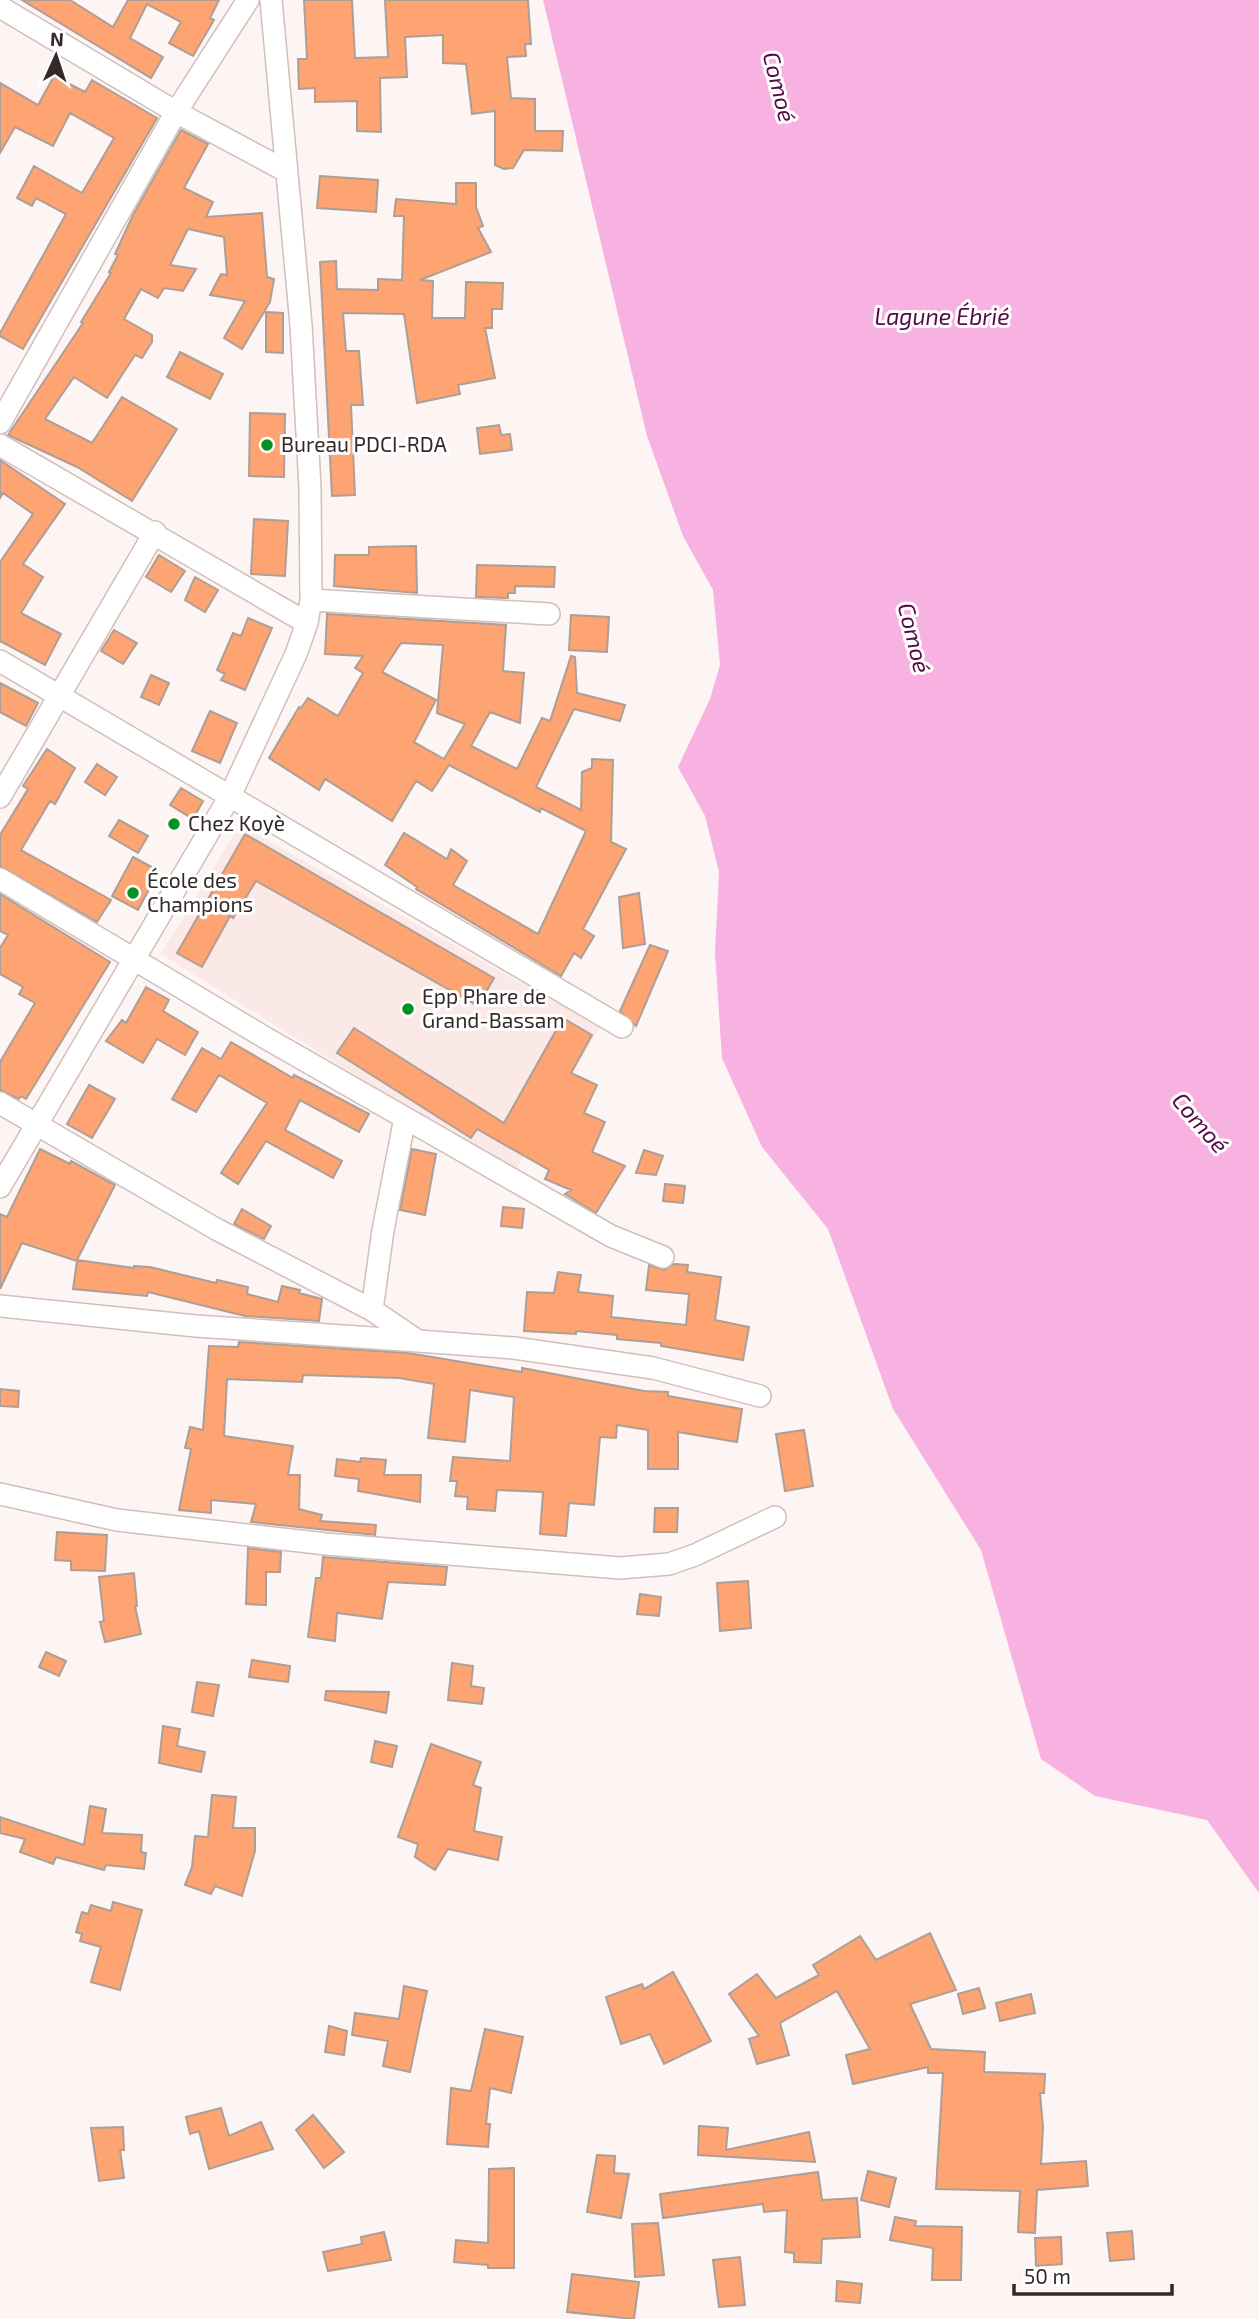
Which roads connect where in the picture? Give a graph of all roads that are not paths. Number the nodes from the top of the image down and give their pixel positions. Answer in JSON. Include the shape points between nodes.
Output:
{"nodes":[{"id":1,"x":248,"y":0,"type":"edge"},
{"id":2,"x":271,"y":0,"type":"edge"},
{"id":3,"x":5,"y":11,"type":"edge"},
{"id":4,"x":176,"y":111,"type":"junction"},
{"id":5,"x":286,"y":172,"type":"junction"},
{"id":6,"x":0,"y":423,"type":"edge"},
{"id":7,"x":0,"y":444,"type":"edge"},
{"id":8,"x":155,"y":532,"type":"junction"},
{"id":9,"x":311,"y":600,"type":"junction"},
{"id":10,"x":549,"y":614,"type":"dead end"},
{"id":11,"x":307,"y":623,"type":"junction"},
{"id":12,"x":0,"y":662,"type":"edge"},
{"id":13,"x":61,"y":696,"type":"junction"},
{"id":14,"x":230,"y":796,"type":"junction"},
{"id":15,"x":0,"y":797,"type":"edge"},
{"id":16,"x":0,"y":879,"type":"edge"},
{"id":17,"x":134,"y":959,"type":"junction"},
{"id":18,"x":622,"y":1027,"type":"dead end"},
{"id":19,"x":0,"y":1103,"type":"edge"},
{"id":20,"x":405,"y":1118,"type":"junction"},
{"id":21,"x":38,"y":1125,"type":"junction"},
{"id":22,"x":0,"y":1187,"type":"edge"},
{"id":23,"x":663,"y":1257,"type":"dead end"},
{"id":24,"x":0,"y":1306,"type":"edge"},
{"id":25,"x":372,"y":1310,"type":"junction"},
{"id":26,"x":418,"y":1340,"type":"junction"},
{"id":27,"x":760,"y":1396,"type":"dead end"},
{"id":28,"x":0,"y":1494,"type":"edge"},
{"id":29,"x":775,"y":1517,"type":"dead end"}],
"edges":[{"from":1,"to":4,"type":"street"},
{"from":2,"to":5,"type":"street"},
{"from":3,"to":4,"type":"street"},
{"from":4,"to":5,"type":"street"},
{"from":4,"to":6,"type":"street"},
{"from":5,"to":9,"type":"street","via":[[301,326]]},
{"from":7,"to":8,"type":"street"},
{"from":8,"to":11,"type":"street"},
{"from":8,"to":13,"type":"street"},
{"from":9,"to":10,"type":"street"},
{"from":9,"to":11,"type":"street"},
{"from":11,"to":14,"type":"street"},
{"from":12,"to":13,"type":"street"},
{"from":13,"to":14,"type":"street"},
{"from":13,"to":15,"type":"street"},
{"from":14,"to":17,"type":"street"},
{"from":14,"to":18,"type":"street"},
{"from":16,"to":17,"type":"street"},
{"from":17,"to":20,"type":"street"},
{"from":17,"to":21,"type":"street"},
{"from":19,"to":21,"type":"street"},
{"from":20,"to":23,"type":"street","via":[[611,1236]]},
{"from":20,"to":25,"type":"street"},
{"from":21,"to":22,"type":"street"},
{"from":21,"to":25,"type":"street","via":[[216,1229]]},
{"from":24,"to":26,"type":"street","via":[[196,1326]]},
{"from":25,"to":26,"type":"street"},
{"from":26,"to":27,"type":"street","via":[[653,1368]]},
{"from":28,"to":29,"type":"street","via":[[117,1520],[326,1544],[620,1568],[669,1564]]}]}
